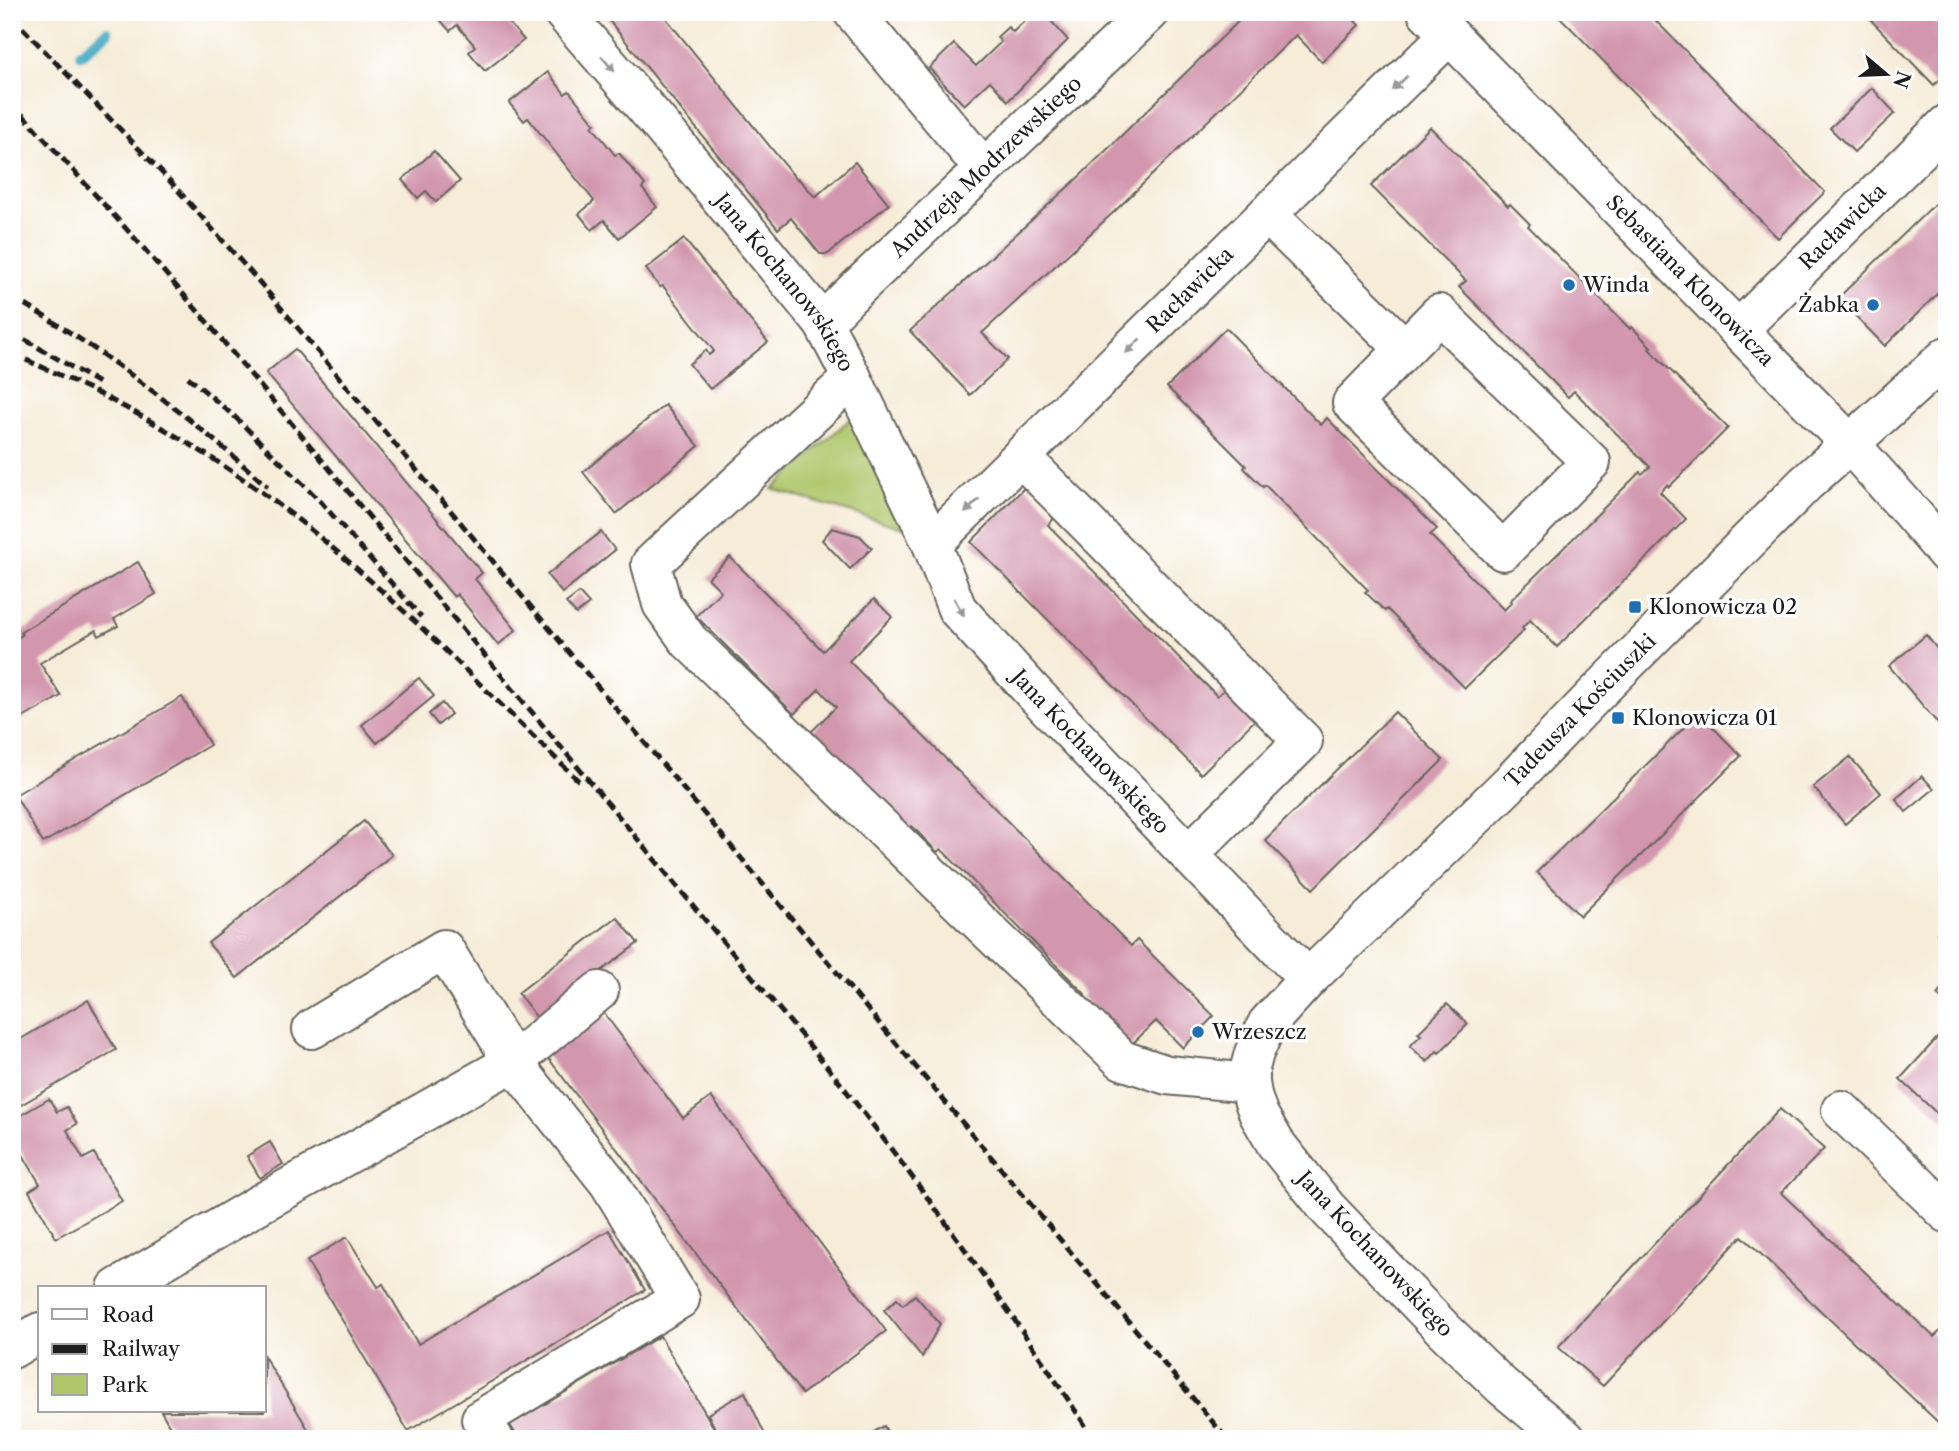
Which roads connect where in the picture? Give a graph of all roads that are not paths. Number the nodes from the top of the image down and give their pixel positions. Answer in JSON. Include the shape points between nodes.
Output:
{"nodes":[{"id":1,"x":563,"y":12,"type":"edge"},
{"id":2,"x":853,"y":12,"type":"edge"},
{"id":3,"x":1150,"y":12,"type":"edge"},
{"id":4,"x":1438,"y":24,"type":"edge"},
{"id":5,"x":1947,"y":124,"type":"edge"},
{"id":6,"x":984,"y":169,"type":"junction"},
{"id":7,"x":1267,"y":214,"type":"junction"},
{"id":8,"x":823,"y":323,"type":"junction"},
{"id":9,"x":1738,"y":330,"type":"junction"},
{"id":10,"x":1405,"y":349,"type":"junction"},
{"id":11,"x":1947,"y":356,"type":"edge"},
{"id":12,"x":852,"y":378,"type":"junction"},
{"id":13,"x":1850,"y":444,"type":"junction"},
{"id":14,"x":1022,"y":458,"type":"junction"},
{"id":15,"x":1942,"y":539,"type":"edge"},
{"id":16,"x":932,"y":544,"type":"junction"},
{"id":17,"x":1189,"y":854,"type":"junction"},
{"id":18,"x":1308,"y":979,"type":"junction"},
{"id":19,"x":599,"y":991,"type":"dead end"},
{"id":20,"x":312,"y":1029,"type":"dead end"},
{"id":21,"x":513,"y":1062,"type":"junction"},
{"id":22,"x":1250,"y":1083,"type":"junction"},
{"id":23,"x":1842,"y":1110,"type":"dead end"},
{"id":24,"x":1947,"y":1213,"type":"edge"},
{"id":25,"x":120,"y":1286,"type":"edge"},
{"id":26,"x":38,"y":1333,"type":"edge"},
{"id":27,"x":12,"y":1349,"type":"edge"},
{"id":28,"x":494,"y":1439,"type":"edge"},
{"id":29,"x":1566,"y":1439,"type":"edge"}],
"edges":[{"from":1,"to":8,"type":"street","name":"Jana Kochanowskiego","one_way":true},
{"from":2,"to":6,"type":"street"},
{"from":3,"to":6,"type":"street","name":"Andrzeja Modrzewskiego"},
{"from":4,"to":7,"type":"street","name":"Racławicka","one_way":true},
{"from":4,"to":9,"type":"street","name":"Sebastiana Klonowicza"},
{"from":5,"to":9,"type":"street","name":"Racławicka"},
{"from":6,"to":8,"type":"street","name":"Andrzeja Modrzewskiego"},
{"from":7,"to":10,"type":"street"},
{"from":7,"to":14,"type":"street","name":"Racławicka","one_way":true},
{"from":8,"to":12,"type":"street","name":"Jana Kochanowskiego"},
{"from":9,"to":13,"type":"street","name":"Sebastiana Klonowicza"},
{"from":10,"to":10,"type":"street","via":[[1352,403],[1503,551],[1591,462],[1439,313]]},
{"from":11,"to":13,"type":"street","name":"Tadeusza Kościuszki"},
{"from":12,"to":16,"type":"street","name":"Jana Kochanowskiego"},
{"from":12,"to":22,"type":"street","via":[[651,564],[662,604],[689,641],[1122,1060],[1167,1075]]},
{"from":13,"to":15,"type":"street","name":"Sebastiana Klonowicza"},
{"from":13,"to":18,"type":"street","name":"Tadeusza Kościuszki"},
{"from":14,"to":16,"type":"street","name":"Racławicka","one_way":true},
{"from":14,"to":17,"type":"street","via":[[1303,741]]},
{"from":16,"to":17,"type":"street","name":"Jana Kochanowskiego","one_way":true,"via":[[957,609]]},
{"from":17,"to":18,"type":"street","name":"Jana Kochanowskiego"},
{"from":18,"to":22,"type":"street","name":"Jana Kochanowskiego","via":[[1267,1024],[1254,1053]]},
{"from":19,"to":21,"type":"street"},
{"from":20,"to":21,"type":"street","via":[[444,949]]},
{"from":21,"to":25,"type":"street"},
{"from":21,"to":28,"type":"street","via":[[609,1183],[680,1299],[481,1419]]},
{"from":22,"to":29,"type":"street","name":"Jana Kochanowskiego","via":[[1259,1115],[1276,1144],[1328,1209],[1444,1330]]},
{"from":23,"to":24,"type":"street"},
{"from":26,"to":27,"type":"street"}]}
